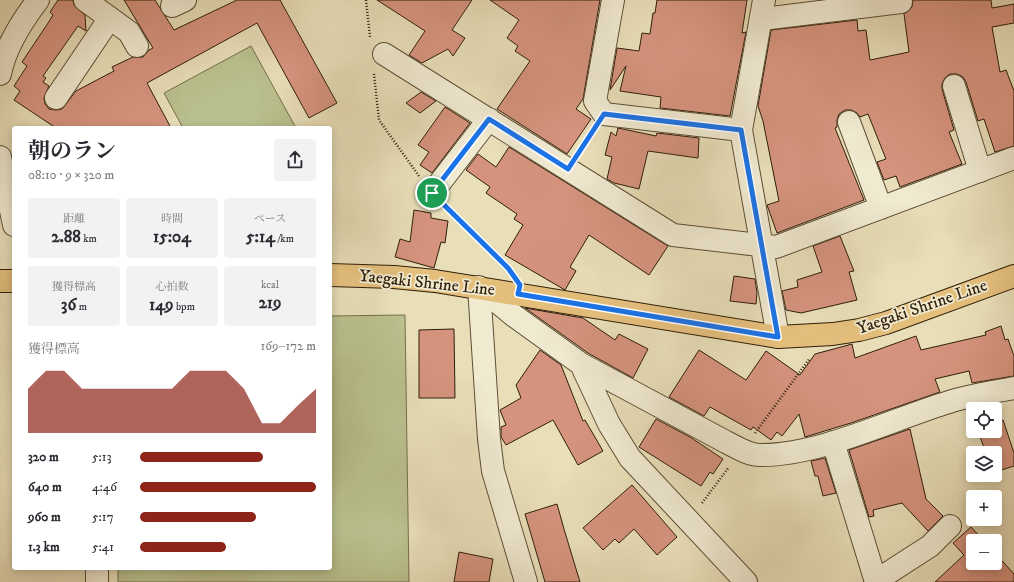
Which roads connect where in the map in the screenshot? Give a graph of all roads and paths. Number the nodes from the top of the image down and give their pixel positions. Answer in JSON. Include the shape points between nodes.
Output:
{"nodes":[{"id":1,"x":38,"y":0,"type":"edge"},
{"id":2,"x":85,"y":0,"type":"edge"},
{"id":3,"x":366,"y":0,"type":"edge"},
{"id":4,"x":613,"y":0,"type":"edge"},
{"id":5,"x":901,"y":2,"type":"dead end"},
{"id":6,"x":763,"y":9,"type":"edge"},
{"id":7,"x":110,"y":18,"type":"junction"},
{"id":8,"x":137,"y":46,"type":"dead end"},
{"id":9,"x":376,"y":54,"type":"junction"},
{"id":10,"x":0,"y":74,"type":"edge"},
{"id":11,"x":954,"y":86,"type":"dead end"},
{"id":12,"x":56,"y":98,"type":"dead end"},
{"id":13,"x":604,"y":114,"type":"junction"},
{"id":14,"x":489,"y":119,"type":"junction"},
{"id":15,"x":849,"y":122,"type":"dead end"},
{"id":16,"x":741,"y":130,"type":"junction"},
{"id":17,"x":0,"y":157,"type":"edge"},
{"id":18,"x":1014,"y":158,"type":"edge"},
{"id":19,"x":568,"y":169,"type":"junction"},
{"id":20,"x":980,"y":171,"type":"junction"},
{"id":21,"x":432,"y":193,"type":"junction"},
{"id":22,"x":881,"y":208,"type":"junction"},
{"id":23,"x":12,"y":215,"type":"edge"},
{"id":24,"x":762,"y":246,"type":"junction"},
{"id":25,"x":332,"y":275,"type":"edge"},
{"id":26,"x":1014,"y":276,"type":"edge"},
{"id":27,"x":0,"y":281,"type":"edge"},
{"id":28,"x":12,"y":281,"type":"edge"},
{"id":29,"x":479,"y":287,"type":"junction"},
{"id":30,"x":518,"y":294,"type":"junction"},
{"id":31,"x":778,"y":337,"type":"junction"},
{"id":32,"x":581,"y":364,"type":"junction"},
{"id":33,"x":1014,"y":388,"type":"edge"},
{"id":34,"x":833,"y":442,"type":"junction"},
{"id":35,"x":950,"y":526,"type":"dead end"},
{"id":36,"x":97,"y":570,"type":"edge"},
{"id":37,"x":97,"y":582,"type":"edge"},
{"id":38,"x":526,"y":582,"type":"edge"},
{"id":39,"x":746,"y":582,"type":"edge"},
{"id":40,"x":876,"y":582,"type":"edge"},
{"id":41,"x":879,"y":582,"type":"edge"}],
"edges":[{"from":1,"to":10,"type":"street","via":[[26,15],[12,41]]},
{"from":2,"to":7,"type":"street"},
{"from":3,"to":9,"type":"path"},
{"from":4,"to":13,"type":"street","via":[[595,100]]},
{"from":5,"to":6,"type":"street"},
{"from":6,"to":16,"type":"street"},
{"from":7,"to":8,"type":"street","via":[[129,32]]},
{"from":7,"to":12,"type":"street"},
{"from":9,"to":14,"type":"street"},
{"from":9,"to":21,"type":"path","via":[[379,120]]},
{"from":11,"to":20,"type":"street"},
{"from":13,"to":16,"type":"street"},
{"from":13,"to":19,"type":"path"},
{"from":14,"to":19,"type":"street"},
{"from":14,"to":21,"type":"street"},
{"from":15,"to":22,"type":"street"},
{"from":16,"to":24,"type":"street"},
{"from":17,"to":23,"type":"street"},
{"from":18,"to":20,"type":"street"},
{"from":19,"to":24,"type":"street","via":[[673,235]]},
{"from":20,"to":22,"type":"street"},
{"from":21,"to":30,"type":"path","via":[[508,268],[520,285]]},
{"from":22,"to":24,"type":"street","via":[[776,247]]},
{"from":24,"to":31,"type":"street"},
{"from":25,"to":29,"type":"main road","name":"Yaegaki Shrine Line","via":[[394,277]]},
{"from":26,"to":31,"type":"main road","name":"Yaegaki Shrine Line","via":[[859,330]]},
{"from":27,"to":28,"type":"main road"},
{"from":29,"to":30,"type":"main road","name":"Yaegaki Shrine Line"},
{"from":29,"to":32,"type":"street"},
{"from":29,"to":38,"type":"street","via":[[488,439],[493,471]]},
{"from":30,"to":31,"type":"main road","name":"Yaegaki Shrine Line"},
{"from":32,"to":34,"type":"street","via":[[751,453],[777,453]]},
{"from":32,"to":39,"type":"street","via":[[609,424],[630,458]]},
{"from":33,"to":34,"type":"street","via":[[950,401]]},
{"from":34,"to":40,"type":"street"},
{"from":35,"to":41,"type":"street","via":[[930,546]]},
{"from":36,"to":37,"type":"street"}]}
